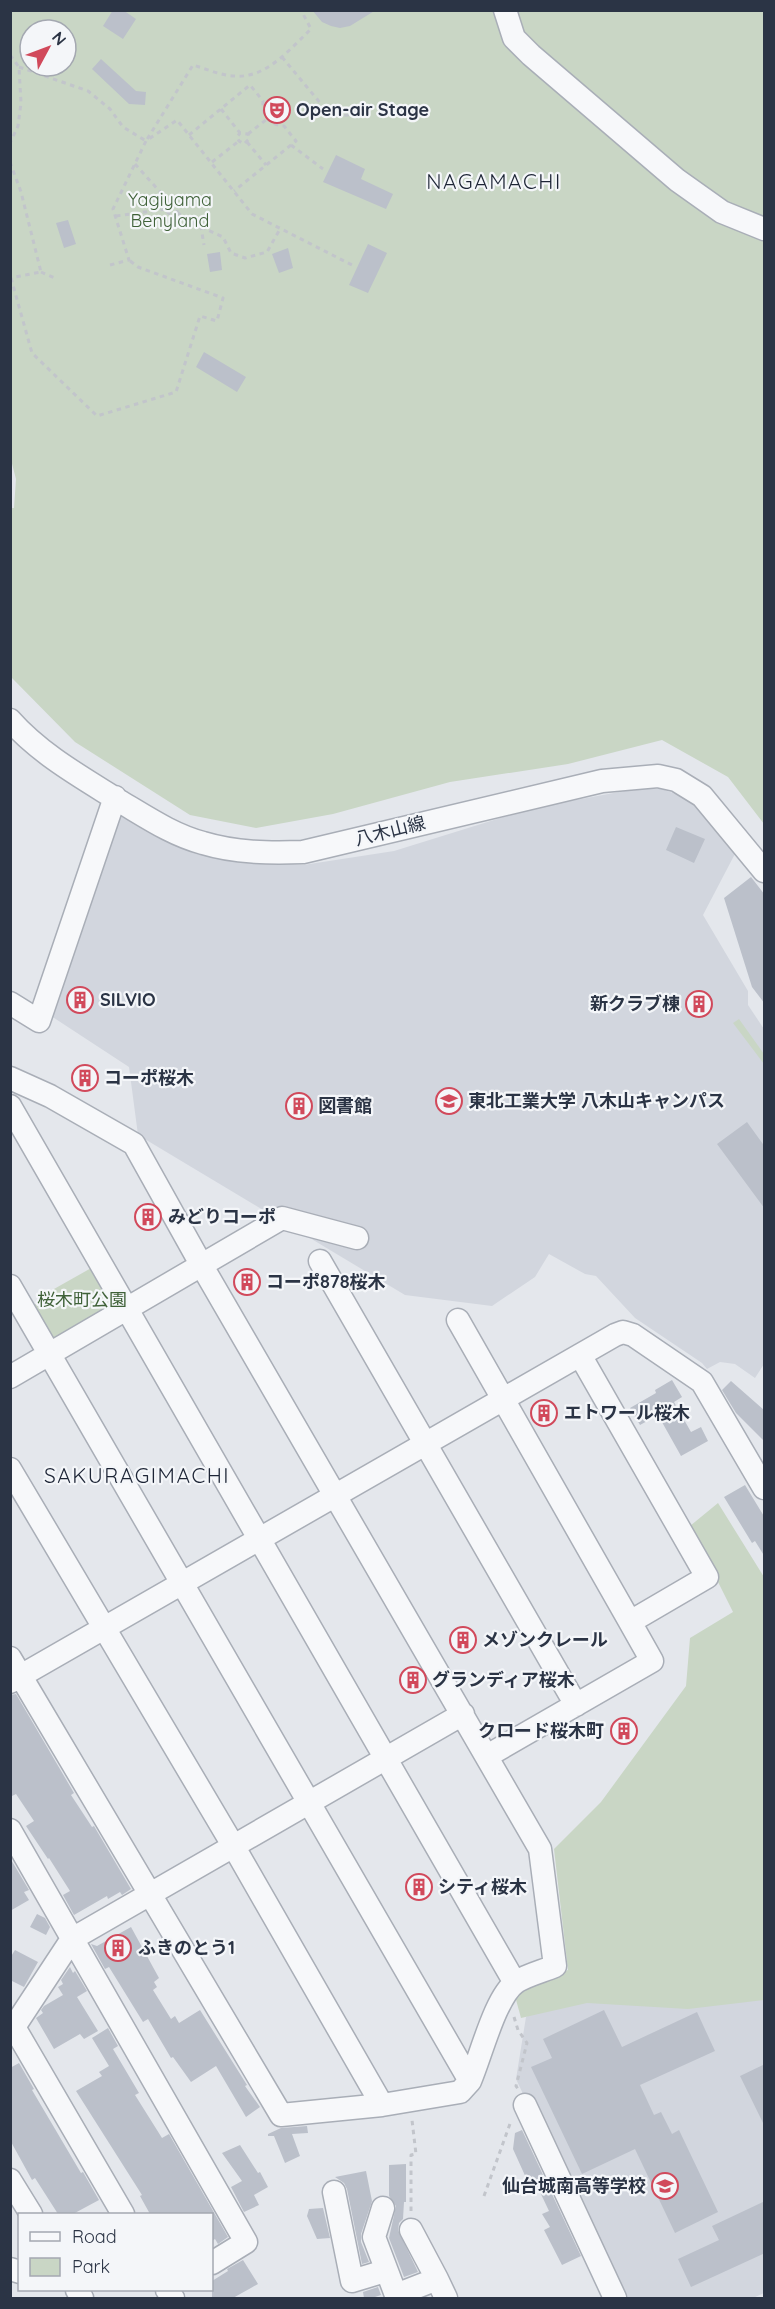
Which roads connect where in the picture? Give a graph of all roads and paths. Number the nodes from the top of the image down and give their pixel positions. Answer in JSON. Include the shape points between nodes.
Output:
{"nodes":[{"id":1,"x":301,"y":10,"type":"edge"},
{"id":2,"x":505,"y":10,"type":"edge"},
{"id":3,"x":282,"y":57,"type":"junction"},
{"id":4,"x":20,"y":78,"type":"edge"},
{"id":5,"x":51,"y":78,"type":"edge"},
{"id":6,"x":221,"y":109,"type":"junction"},
{"id":7,"x":357,"y":109,"type":"dead end"},
{"id":8,"x":267,"y":119,"type":"junction"},
{"id":9,"x":240,"y":133,"type":"junction"},
{"id":10,"x":248,"y":134,"type":"junction"},
{"id":11,"x":189,"y":135,"type":"junction"},
{"id":12,"x":146,"y":141,"type":"junction"},
{"id":13,"x":238,"y":141,"type":"junction"},
{"id":14,"x":247,"y":142,"type":"junction"},
{"id":15,"x":10,"y":143,"type":"edge"},
{"id":16,"x":291,"y":145,"type":"junction"},
{"id":17,"x":10,"y":162,"type":"edge"},
{"id":18,"x":211,"y":162,"type":"junction"},
{"id":19,"x":135,"y":164,"type":"junction"},
{"id":20,"x":266,"y":165,"type":"junction"},
{"id":21,"x":323,"y":170,"type":"dead end"},
{"id":22,"x":234,"y":191,"type":"junction"},
{"id":23,"x":171,"y":204,"type":"junction"},
{"id":24,"x":167,"y":209,"type":"junction"},
{"id":25,"x":177,"y":212,"type":"junction"},
{"id":26,"x":116,"y":216,"type":"junction"},
{"id":27,"x":201,"y":227,"type":"junction"},
{"id":28,"x":280,"y":229,"type":"junction"},
{"id":29,"x":765,"y":229,"type":"edge"},
{"id":30,"x":204,"y":245,"type":"dead end"},
{"id":31,"x":129,"y":260,"type":"junction"},
{"id":32,"x":110,"y":265,"type":"dead end"},
{"id":33,"x":352,"y":265,"type":"dead end"},
{"id":34,"x":41,"y":272,"type":"junction"},
{"id":35,"x":11,"y":278,"type":"edge"},
{"id":36,"x":57,"y":279,"type":"dead end"},
{"id":37,"x":10,"y":720,"type":"edge"},
{"id":38,"x":115,"y":797,"type":"junction"},
{"id":39,"x":765,"y":871,"type":"edge"},
{"id":40,"x":10,"y":1003,"type":"edge"},
{"id":41,"x":10,"y":1078,"type":"edge"},
{"id":42,"x":10,"y":1106,"type":"edge"},
{"id":43,"x":357,"y":1238,"type":"dead end"},
{"id":44,"x":320,"y":1261,"type":"dead end"},
{"id":45,"x":202,"y":1266,"type":"junction"},
{"id":46,"x":10,"y":1286,"type":"edge"},
{"id":47,"x":127,"y":1310,"type":"junction"},
{"id":48,"x":458,"y":1320,"type":"dead end"},
{"id":49,"x":49,"y":1354,"type":"junction"},
{"id":50,"x":580,"y":1355,"type":"junction"},
{"id":51,"x":10,"y":1377,"type":"edge"},
{"id":52,"x":502,"y":1400,"type":"junction"},
{"id":53,"x":425,"y":1444,"type":"junction"},
{"id":54,"x":10,"y":1468,"type":"edge"},
{"id":55,"x":765,"y":1488,"type":"edge"},
{"id":56,"x":336,"y":1495,"type":"junction"},
{"id":57,"x":258,"y":1540,"type":"junction"},
{"id":58,"x":183,"y":1583,"type":"junction"},
{"id":59,"x":630,"y":1622,"type":"junction"},
{"id":60,"x":105,"y":1629,"type":"junction"},
{"id":61,"x":14,"y":1672,"type":"edge"},
{"id":62,"x":576,"y":1705,"type":"junction"},
{"id":63,"x":463,"y":1714,"type":"junction"},
{"id":64,"x":487,"y":1756,"type":"junction"},
{"id":65,"x":387,"y":1759,"type":"junction"},
{"id":66,"x":310,"y":1802,"type":"junction"},
{"id":67,"x":10,"y":1830,"type":"edge"},
{"id":68,"x":234,"y":1847,"type":"junction"},
{"id":69,"x":149,"y":1894,"type":"junction"},
{"id":70,"x":72,"y":1939,"type":"junction"},
{"id":71,"x":515,"y":1983,"type":"junction"},
{"id":72,"x":513,"y":2013,"type":"dead end"},
{"id":73,"x":12,"y":2030,"type":"edge"},
{"id":74,"x":470,"y":2081,"type":"junction"},
{"id":75,"x":406,"y":2101,"type":"junction"},
{"id":76,"x":382,"y":2105,"type":"junction"},
{"id":77,"x":525,"y":2105,"type":"junction"},
{"id":78,"x":10,"y":2180,"type":"edge"},
{"id":79,"x":334,"y":2192,"type":"dead end"},
{"id":80,"x":484,"y":2196,"type":"dead end"},
{"id":81,"x":383,"y":2208,"type":"dead end"},
{"id":82,"x":30,"y":2213,"type":"edge"},
{"id":83,"x":122,"y":2213,"type":"edge"},
{"id":84,"x":411,"y":2230,"type":"joint"},
{"id":85,"x":213,"y":2262,"type":"edge"},
{"id":86,"x":385,"y":2271,"type":"junction"},
{"id":87,"x":442,"y":2289,"type":"edge"},
{"id":88,"x":615,"y":2298,"type":"edge"}],
"edges":[{"from":1,"to":3,"type":"path","via":[[311,29]]},
{"from":2,"to":29,"type":"street","via":[[514,38],[531,55],[677,180],[722,212]]},
{"from":3,"to":7,"type":"path","via":[[331,116],[348,115]]},
{"from":3,"to":12,"type":"path","via":[[252,74],[234,76],[193,65]]},
{"from":4,"to":15,"type":"path","via":[[18,126]]},
{"from":5,"to":12,"type":"path","via":[[88,91],[110,109],[123,127]]},
{"from":6,"to":8,"type":"path","via":[[250,85],[263,101]]},
{"from":6,"to":9,"type":"path"},
{"from":6,"to":11,"type":"path"},
{"from":8,"to":10,"type":"path"},
{"from":8,"to":16,"type":"path","via":[[284,126],[296,141]]},
{"from":9,"to":10,"type":"path"},
{"from":9,"to":13,"type":"path"},
{"from":10,"to":14,"type":"path"},
{"from":11,"to":12,"type":"path","via":[[177,120]]},
{"from":11,"to":18,"type":"path"},
{"from":12,"to":19,"type":"path"},
{"from":13,"to":14,"type":"path"},
{"from":13,"to":18,"type":"path"},
{"from":14,"to":20,"type":"path"},
{"from":16,"to":20,"type":"path"},
{"from":16,"to":21,"type":"path"},
{"from":17,"to":34,"type":"path"},
{"from":18,"to":22,"type":"path"},
{"from":19,"to":23,"type":"path"},
{"from":19,"to":26,"type":"path","via":[[113,208]]},
{"from":20,"to":22,"type":"path"},
{"from":22,"to":28,"type":"path","via":[[252,214]]},
{"from":23,"to":24,"type":"path"},
{"from":23,"to":25,"type":"path","via":[[176,205]]},
{"from":24,"to":25,"type":"path","via":[[171,215]]},
{"from":24,"to":26,"type":"path"},
{"from":25,"to":27,"type":"path"},
{"from":26,"to":31,"type":"path"},
{"from":27,"to":28,"type":"path","via":[[223,237],[231,253],[245,258],[267,252]]},
{"from":27,"to":30,"type":"path"},
{"from":28,"to":33,"type":"path"},
{"from":31,"to":32,"type":"path"},
{"from":31,"to":35,"type":"path","via":[[138,267],[223,298],[217,321],[200,316],[176,392],[97,416],[32,353]]},
{"from":34,"to":35,"type":"path"},
{"from":34,"to":36,"type":"path"},
{"from":37,"to":38,"type":"street","name":"八木山線","via":[[61,763]]},
{"from":38,"to":39,"type":"street","name":"八木山線","via":[[173,833],[202,843],[231,850],[303,852],[602,781],[658,776],[676,780],[702,796]]},
{"from":38,"to":40,"type":"street","via":[[39,1021]]},
{"from":41,"to":45,"type":"street","via":[[134,1144]]},
{"from":42,"to":47,"type":"street"},
{"from":43,"to":45,"type":"street","via":[[282,1218]]},
{"from":44,"to":53,"type":"street"},
{"from":45,"to":47,"type":"street"},
{"from":45,"to":56,"type":"street"},
{"from":46,"to":49,"type":"street"},
{"from":47,"to":49,"type":"street"},
{"from":47,"to":57,"type":"street"},
{"from":48,"to":52,"type":"street"},
{"from":49,"to":51,"type":"street"},
{"from":49,"to":58,"type":"street"},
{"from":50,"to":52,"type":"street"},
{"from":50,"to":55,"type":"street","via":[[623,1332],[702,1382]]},
{"from":50,"to":59,"type":"street","via":[[707,1577]]},
{"from":52,"to":53,"type":"street"},
{"from":52,"to":59,"type":"street"},
{"from":53,"to":56,"type":"street"},
{"from":53,"to":62,"type":"street"},
{"from":54,"to":60,"type":"street"},
{"from":56,"to":57,"type":"street"},
{"from":56,"to":63,"type":"street"},
{"from":57,"to":58,"type":"street"},
{"from":57,"to":65,"type":"street"},
{"from":58,"to":60,"type":"street"},
{"from":58,"to":66,"type":"street"},
{"from":59,"to":62,"type":"street","via":[[652,1661]]},
{"from":60,"to":61,"type":"street"},
{"from":60,"to":68,"type":"street"},
{"from":61,"to":69,"type":"street"},
{"from":62,"to":64,"type":"street"},
{"from":63,"to":64,"type":"street"},
{"from":63,"to":65,"type":"street"},
{"from":64,"to":71,"type":"street","via":[[540,1849],[555,1966]]},
{"from":65,"to":66,"type":"street"},
{"from":65,"to":71,"type":"street"},
{"from":66,"to":68,"type":"street"},
{"from":66,"to":74,"type":"street"},
{"from":67,"to":70,"type":"street"},
{"from":68,"to":69,"type":"street"},
{"from":68,"to":76,"type":"street"},
{"from":69,"to":70,"type":"street"},
{"from":69,"to":76,"type":"street","via":[[281,2115]]},
{"from":70,"to":73,"type":"street"},
{"from":70,"to":85,"type":"street","via":[[246,2242]]},
{"from":71,"to":74,"type":"street","via":[[496,2008]]},
{"from":72,"to":77,"type":"path","via":[[527,2043],[516,2086]]},
{"from":73,"to":83,"type":"street"},
{"from":74,"to":75,"type":"street","via":[[460,2092]]},
{"from":75,"to":76,"type":"street"},
{"from":75,"to":84,"type":"path","via":[[416,2154],[411,2155]]},
{"from":77,"to":80,"type":"path","via":[[514,2112]]},
{"from":77,"to":88,"type":"street"},
{"from":78,"to":82,"type":"street"},
{"from":79,"to":86,"type":"street","via":[[352,2282]]},
{"from":81,"to":86,"type":"street","via":[[374,2237]]},
{"from":84,"to":87,"type":"street"},
{"from":86,"to":87,"type":"street","via":[[396,2295]]}]}
